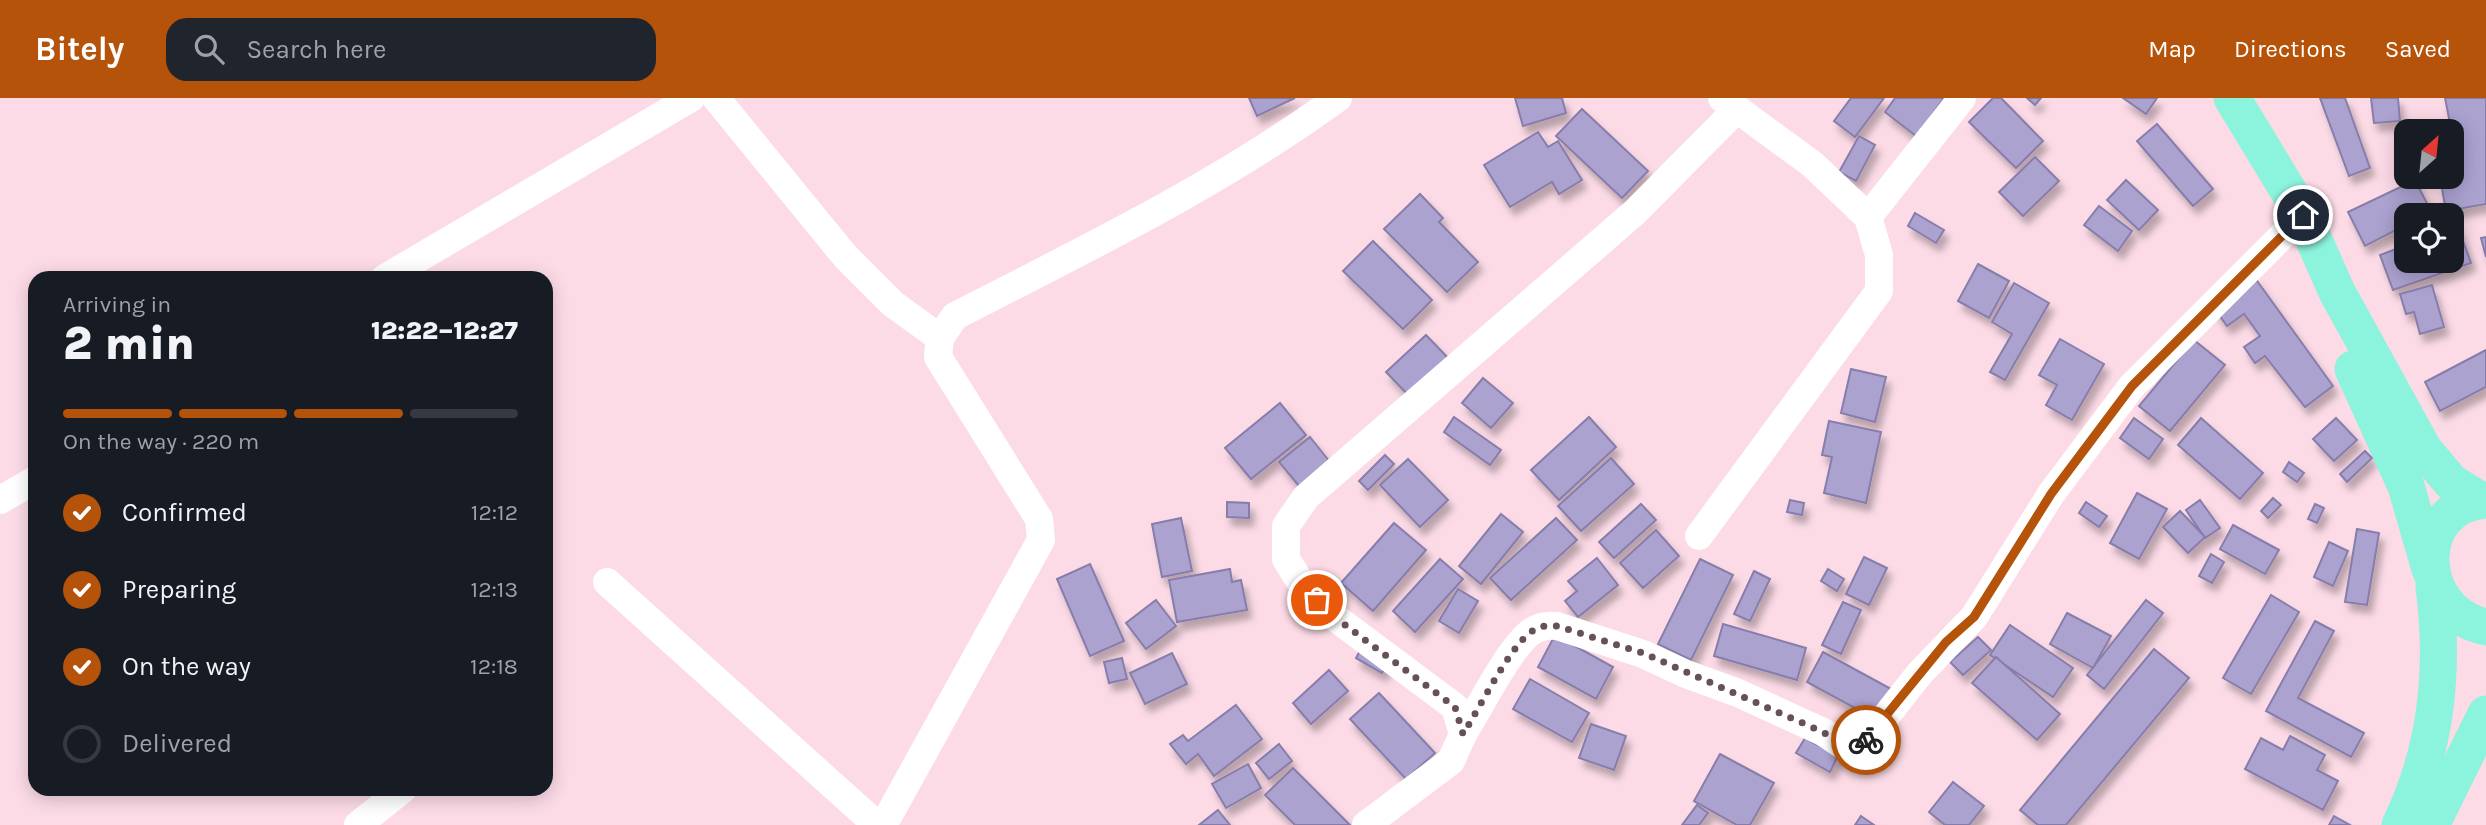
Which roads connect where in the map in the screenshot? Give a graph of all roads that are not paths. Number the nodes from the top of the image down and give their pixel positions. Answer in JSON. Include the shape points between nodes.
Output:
{"nodes":[{"id":1,"x":691,"y":98,"type":"edge"},
{"id":2,"x":716,"y":98,"type":"edge"},
{"id":3,"x":1338,"y":98,"type":"edge"},
{"id":4,"x":1962,"y":98,"type":"edge"},
{"id":5,"x":2231,"y":98,"type":"edge"},
{"id":6,"x":1730,"y":103,"type":"edge"},
{"id":7,"x":2303,"y":215,"type":"junction"},
{"id":8,"x":1868,"y":217,"type":"junction"},
{"id":9,"x":398,"y":271,"type":"edge"},
{"id":10,"x":2337,"y":292,"type":"junction"},
{"id":11,"x":940,"y":338,"type":"junction"},
{"id":12,"x":28,"y":485,"type":"edge"},
{"id":13,"x":0,"y":499,"type":"edge"},
{"id":14,"x":2483,"y":500,"type":"edge"},
{"id":15,"x":1699,"y":536,"type":"dead end"},
{"id":16,"x":2432,"y":578,"type":"junction"},
{"id":17,"x":607,"y":582,"type":"dead end"},
{"id":18,"x":2486,"y":627,"type":"edge"},
{"id":19,"x":2486,"y":713,"type":"edge"},
{"id":20,"x":1463,"y":734,"type":"junction"},
{"id":21,"x":2471,"y":768,"type":"edge"},
{"id":22,"x":394,"y":796,"type":"edge"},
{"id":23,"x":877,"y":820,"type":"edge"},
{"id":24,"x":358,"y":825,"type":"edge"},
{"id":25,"x":1366,"y":825,"type":"edge"},
{"id":26,"x":2424,"y":825,"type":"edge"}],
"edges":[{"from":1,"to":9,"type":"street"},
{"from":2,"to":11,"type":"street","via":[[845,257],[893,304]]},
{"from":3,"to":11,"type":"street","via":[[1183,198],[956,316]]},
{"from":4,"to":8,"type":"street"},
{"from":5,"to":7,"type":"main road"},
{"from":6,"to":8,"type":"street","via":[[1812,164]]},
{"from":6,"to":20,"type":"street","via":[[1635,212],[1306,496],[1286,526],[1286,559],[1301,583],[1333,616],[1455,707]]},
{"from":7,"to":10,"type":"main road"},
{"from":7,"to":20,"type":"street","via":[[2132,386],[2051,494],[1974,617],[1920,673],[1868,739],[1851,746],[1841,744],[1643,653],[1546,625],[1530,633],[1514,653]]},
{"from":8,"to":15,"type":"street","via":[[1879,255],[1879,291]]},
{"from":10,"to":14,"type":"main road","via":[[2424,450],[2451,482]]},
{"from":10,"to":16,"type":"main road","via":[[2354,371],[2406,486]]},
{"from":11,"to":23,"type":"street","via":[[938,357],[1039,519],[1041,540]]},
{"from":12,"to":13,"type":"street"},
{"from":14,"to":16,"type":"main road","via":[[2462,507],[2442,526],[2431,551]]},
{"from":16,"to":18,"type":"main road","via":[[2444,603],[2457,616]]},
{"from":16,"to":26,"type":"main road","via":[[2441,638],[2437,705],[2425,764]]},
{"from":17,"to":23,"type":"street"},
{"from":19,"to":21,"type":"main road"},
{"from":20,"to":25,"type":"street","via":[[1451,761]]},
{"from":21,"to":26,"type":"main road"},
{"from":22,"to":24,"type":"street"}]}
